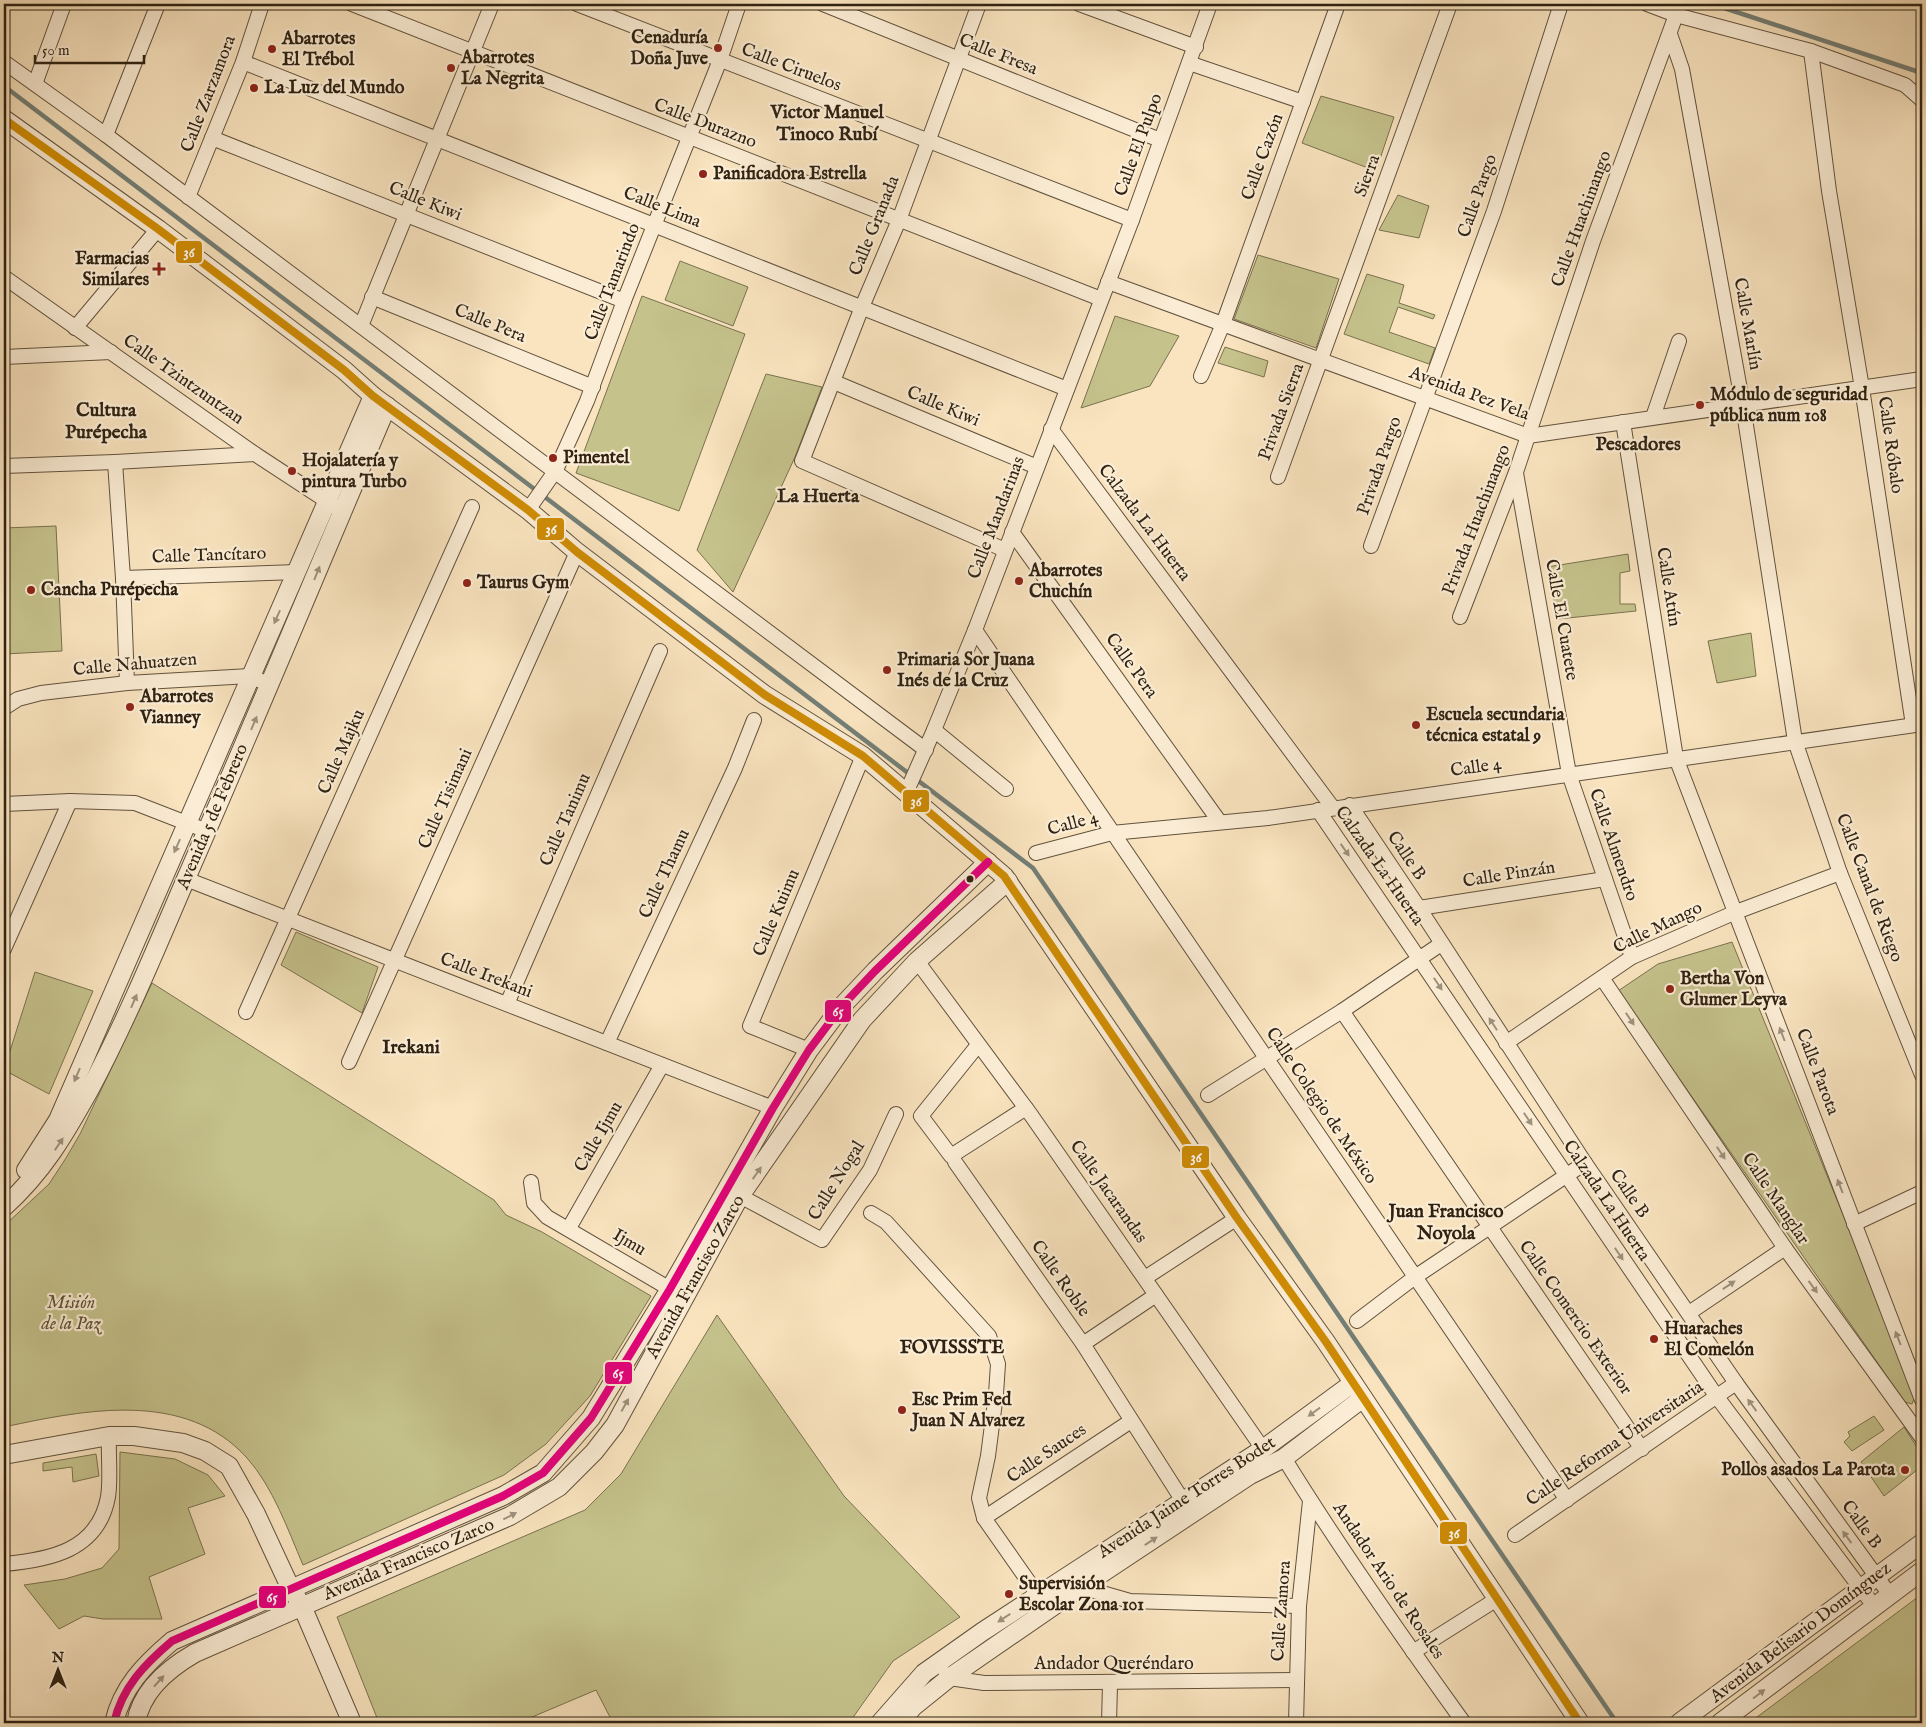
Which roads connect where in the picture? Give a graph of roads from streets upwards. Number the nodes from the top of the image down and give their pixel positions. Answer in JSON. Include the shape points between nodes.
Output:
{"nodes":[{"id":1,"x":64,"y":4,"type":"edge"},
{"id":2,"x":158,"y":4,"type":"edge"},
{"id":3,"x":262,"y":4,"type":"edge"},
{"id":4,"x":352,"y":4,"type":"edge"},
{"id":5,"x":492,"y":4,"type":"edge"},
{"id":6,"x":577,"y":4,"type":"edge"},
{"id":7,"x":739,"y":4,"type":"edge"},
{"id":8,"x":823,"y":4,"type":"edge"},
{"id":9,"x":979,"y":4,"type":"edge"},
{"id":10,"x":1079,"y":4,"type":"edge"},
{"id":11,"x":1210,"y":4,"type":"edge"},
{"id":12,"x":1338,"y":4,"type":"edge"},
{"id":13,"x":1450,"y":4,"type":"edge"},
{"id":14,"x":1561,"y":4,"type":"edge"},
{"id":15,"x":1647,"y":4,"type":"edge"},
{"id":16,"x":1676,"y":15,"type":"junction"},
{"id":17,"x":1670,"y":34,"type":"junction"},
{"id":18,"x":1196,"y":47,"type":"junction"},
{"id":19,"x":1811,"y":51,"type":"junction"},
{"id":20,"x":472,"y":52,"type":"junction"},
{"id":21,"x":720,"y":60,"type":"junction"},
{"id":22,"x":958,"y":60,"type":"junction"},
{"id":23,"x":4,"y":62,"type":"edge"},
{"id":24,"x":243,"y":62,"type":"junction"},
{"id":25,"x":1190,"y":63,"type":"junction"},
{"id":26,"x":35,"y":84,"type":"junction"},
{"id":27,"x":1922,"y":100,"type":"edge"},
{"id":28,"x":1303,"y":102,"type":"junction"},
{"id":29,"x":4,"y":119,"type":"edge"},
{"id":30,"x":106,"y":134,"type":"junction"},
{"id":31,"x":687,"y":137,"type":"junction"},
{"id":32,"x":212,"y":138,"type":"junction"},
{"id":33,"x":437,"y":139,"type":"junction"},
{"id":34,"x":1160,"y":140,"type":"junction"},
{"id":35,"x":928,"y":141,"type":"junction"},
{"id":36,"x":188,"y":197,"type":"junction"},
{"id":37,"x":406,"y":214,"type":"junction"},
{"id":38,"x":899,"y":220,"type":"junction"},
{"id":39,"x":1132,"y":220,"type":"junction"},
{"id":40,"x":654,"y":226,"type":"junction"},
{"id":41,"x":158,"y":229,"type":"junction"},
{"id":42,"x":4,"y":277,"type":"edge"},
{"id":43,"x":1108,"y":282,"type":"junction"},
{"id":44,"x":372,"y":296,"type":"junction"},
{"id":45,"x":1101,"y":299,"type":"junction"},
{"id":46,"x":624,"y":301,"type":"junction"},
{"id":47,"x":862,"y":307,"type":"junction"},
{"id":48,"x":1223,"y":324,"type":"junction"},
{"id":49,"x":360,"y":326,"type":"junction"},
{"id":50,"x":76,"y":328,"type":"junction"},
{"id":51,"x":1679,"y":341,"type":"dead end"},
{"id":52,"x":111,"y":352,"type":"junction"},
{"id":53,"x":4,"y":357,"type":"edge"},
{"id":54,"x":1321,"y":360,"type":"junction"},
{"id":55,"x":1201,"y":376,"type":"dead end"},
{"id":56,"x":1922,"y":379,"type":"edge"},
{"id":57,"x":834,"y":382,"type":"junction"},
{"id":58,"x":593,"y":386,"type":"junction"},
{"id":59,"x":1862,"y":388,"type":"junction"},
{"id":60,"x":1067,"y":389,"type":"junction"},
{"id":61,"x":1424,"y":398,"type":"junction"},
{"id":62,"x":380,"y":401,"type":"junction"},
{"id":63,"x":1742,"y":406,"type":"junction"},
{"id":64,"x":1653,"y":417,"type":"junction"},
{"id":65,"x":1623,"y":422,"type":"junction"},
{"id":66,"x":1051,"y":429,"type":"junction"},
{"id":67,"x":1528,"y":436,"type":"junction"},
{"id":68,"x":255,"y":454,"type":"junction"},
{"id":69,"x":115,"y":462,"type":"junction"},
{"id":70,"x":4,"y":466,"type":"edge"},
{"id":71,"x":1037,"y":467,"type":"junction"},
{"id":72,"x":1516,"y":472,"type":"junction"},
{"id":73,"x":553,"y":475,"type":"junction"},
{"id":74,"x":1278,"y":476,"type":"dead end"},
{"id":75,"x":532,"y":505,"type":"junction"},
{"id":76,"x":335,"y":507,"type":"junction"},
{"id":77,"x":472,"y":507,"type":"dead end"},
{"id":78,"x":1012,"y":532,"type":"junction"},
{"id":79,"x":1371,"y":546,"type":"dead end"},
{"id":80,"x":1005,"y":550,"type":"junction"},
{"id":81,"x":577,"y":552,"type":"junction"},
{"id":82,"x":297,"y":572,"type":"junction"},
{"id":83,"x":123,"y":578,"type":"junction"},
{"id":84,"x":1460,"y":617,"type":"dead end"},
{"id":85,"x":975,"y":630,"type":"junction"},
{"id":86,"x":660,"y":652,"type":"dead end"},
{"id":87,"x":250,"y":676,"type":"junction"},
{"id":88,"x":127,"y":683,"type":"junction"},
{"id":89,"x":270,"y":685,"type":"junction"},
{"id":90,"x":4,"y":708,"type":"edge"},
{"id":91,"x":754,"y":720,"type":"dead end"},
{"id":92,"x":1918,"y":725,"type":"edge"},
{"id":93,"x":934,"y":730,"type":"junction"},
{"id":94,"x":1795,"y":741,"type":"junction"},
{"id":95,"x":924,"y":755,"type":"junction"},
{"id":96,"x":863,"y":756,"type":"junction"},
{"id":97,"x":1676,"y":758,"type":"junction"},
{"id":98,"x":1569,"y":774,"type":"junction"},
{"id":99,"x":908,"y":787,"type":"junction"},
{"id":100,"x":1006,"y":789,"type":"dead end"},
{"id":101,"x":70,"y":801,"type":"junction"},
{"id":102,"x":4,"y":804,"type":"edge"},
{"id":103,"x":1350,"y":805,"type":"junction"},
{"id":104,"x":1332,"y":808,"type":"junction"},
{"id":105,"x":1318,"y":810,"type":"junction"},
{"id":106,"x":1219,"y":821,"type":"junction"},
{"id":107,"x":187,"y":823,"type":"junction"},
{"id":108,"x":207,"y":831,"type":"junction"},
{"id":109,"x":1112,"y":833,"type":"junction"},
{"id":110,"x":1036,"y":853,"type":"dead end"},
{"id":111,"x":988,"y":862,"type":"junction"},
{"id":112,"x":1840,"y":873,"type":"junction"},
{"id":113,"x":186,"y":879,"type":"junction"},
{"id":114,"x":1605,"y":879,"type":"junction"},
{"id":115,"x":1008,"y":881,"type":"junction"},
{"id":116,"x":1419,"y":908,"type":"junction"},
{"id":117,"x":1736,"y":912,"type":"junction"},
{"id":118,"x":288,"y":918,"type":"junction"},
{"id":119,"x":10,"y":920,"type":"edge"},
{"id":120,"x":1441,"y":944,"type":"junction"},
{"id":121,"x":4,"y":950,"type":"edge"},
{"id":122,"x":1632,"y":957,"type":"junction"},
{"id":123,"x":1421,"y":959,"type":"junction"},
{"id":124,"x":394,"y":960,"type":"junction"},
{"id":125,"x":917,"y":961,"type":"junction"},
{"id":126,"x":1602,"y":978,"type":"junction"},
{"id":127,"x":507,"y":1004,"type":"junction"},
{"id":128,"x":842,"y":1006,"type":"junction"},
{"id":129,"x":1342,"y":1011,"type":"junction"},
{"id":130,"x":246,"y":1012,"type":"dead end"},
{"id":131,"x":862,"y":1020,"type":"junction"},
{"id":132,"x":92,"y":1040,"type":"junction"},
{"id":133,"x":607,"y":1043,"type":"junction"},
{"id":134,"x":1506,"y":1043,"type":"junction"},
{"id":135,"x":978,"y":1045,"type":"junction"},
{"id":136,"x":114,"y":1047,"type":"junction"},
{"id":137,"x":809,"y":1050,"type":"junction"},
{"id":138,"x":1266,"y":1058,"type":"junction"},
{"id":139,"x":349,"y":1062,"type":"dead end"},
{"id":140,"x":662,"y":1064,"type":"junction"},
{"id":141,"x":1922,"y":1076,"type":"edge"},
{"id":142,"x":1208,"y":1095,"type":"dead end"},
{"id":143,"x":773,"y":1108,"type":"junction"},
{"id":144,"x":1026,"y":1108,"type":"junction"},
{"id":145,"x":896,"y":1114,"type":"dead end"},
{"id":146,"x":953,"y":1159,"type":"junction"},
{"id":147,"x":1585,"y":1163,"type":"junction"},
{"id":148,"x":1566,"y":1176,"type":"junction"},
{"id":149,"x":531,"y":1182,"type":"dead end"},
{"id":150,"x":4,"y":1191,"type":"edge"},
{"id":151,"x":1922,"y":1192,"type":"edge"},
{"id":152,"x":740,"y":1196,"type":"junction"},
{"id":153,"x":4,"y":1207,"type":"edge"},
{"id":154,"x":871,"y":1213,"type":"dead end"},
{"id":155,"x":1238,"y":1218,"type":"junction"},
{"id":156,"x":1854,"y":1224,"type":"junction"},
{"id":157,"x":1489,"y":1227,"type":"junction"},
{"id":158,"x":569,"y":1228,"type":"junction"},
{"id":159,"x":1785,"y":1248,"type":"junction"},
{"id":160,"x":1415,"y":1277,"type":"junction"},
{"id":161,"x":1145,"y":1278,"type":"junction"},
{"id":162,"x":670,"y":1289,"type":"junction"},
{"id":163,"x":1156,"y":1295,"type":"junction"},
{"id":164,"x":1689,"y":1313,"type":"junction"},
{"id":165,"x":1357,"y":1321,"type":"dead end"},
{"id":166,"x":1083,"y":1344,"type":"junction"},
{"id":167,"x":1353,"y":1383,"type":"junction"},
{"id":168,"x":1736,"y":1383,"type":"junction"},
{"id":169,"x":1363,"y":1398,"type":"junction"},
{"id":170,"x":1717,"y":1398,"type":"junction"},
{"id":171,"x":1922,"y":1400,"type":"edge"},
{"id":172,"x":1922,"y":1407,"type":"edge"},
{"id":173,"x":1908,"y":1417,"type":"junction"},
{"id":174,"x":1131,"y":1421,"type":"junction"},
{"id":175,"x":109,"y":1436,"type":"junction"},
{"id":176,"x":1922,"y":1438,"type":"edge"},
{"id":177,"x":1263,"y":1448,"type":"junction"},
{"id":178,"x":1642,"y":1448,"type":"junction"},
{"id":179,"x":4,"y":1455,"type":"edge"},
{"id":180,"x":1284,"y":1458,"type":"junction"},
{"id":181,"x":1245,"y":1470,"type":"junction"},
{"id":182,"x":1195,"y":1499,"type":"junction"},
{"id":183,"x":1567,"y":1500,"type":"junction"},
{"id":184,"x":1310,"y":1501,"type":"junction"},
{"id":185,"x":984,"y":1518,"type":"junction"},
{"id":186,"x":1515,"y":1535,"type":"dead end"},
{"id":187,"x":1922,"y":1542,"type":"edge"},
{"id":188,"x":1126,"y":1547,"type":"junction"},
{"id":189,"x":4,"y":1564,"type":"edge"},
{"id":190,"x":1922,"y":1571,"type":"edge"},
{"id":191,"x":1875,"y":1576,"type":"junction"},
{"id":192,"x":290,"y":1587,"type":"junction"},
{"id":193,"x":1081,"y":1587,"type":"junction"},
{"id":194,"x":1860,"y":1587,"type":"junction"},
{"id":195,"x":1890,"y":1595,"type":"junction"},
{"id":196,"x":1038,"y":1596,"type":"junction"},
{"id":197,"x":1497,"y":1599,"type":"junction"},
{"id":198,"x":302,"y":1606,"type":"junction"},
{"id":199,"x":1299,"y":1606,"type":"junction"},
{"id":200,"x":1874,"y":1606,"type":"junction"},
{"id":201,"x":1413,"y":1652,"type":"junction"},
{"id":202,"x":938,"y":1664,"type":"junction"},
{"id":203,"x":949,"y":1678,"type":"junction"},
{"id":204,"x":1297,"y":1680,"type":"junction"},
{"id":205,"x":1110,"y":1684,"type":"junction"},
{"id":206,"x":114,"y":1723,"type":"edge"},
{"id":207,"x":136,"y":1723,"type":"edge"},
{"id":208,"x":352,"y":1723,"type":"edge"},
{"id":209,"x":880,"y":1723,"type":"edge"},
{"id":210,"x":900,"y":1723,"type":"edge"},
{"id":211,"x":1110,"y":1723,"type":"edge"},
{"id":212,"x":1296,"y":1723,"type":"edge"},
{"id":213,"x":1464,"y":1723,"type":"edge"},
{"id":214,"x":1580,"y":1723,"type":"edge"},
{"id":215,"x":1679,"y":1723,"type":"edge"},
{"id":216,"x":1720,"y":1723,"type":"edge"}],
"edges":[{"from":1,"to":26,"type":"street"},
{"from":2,"to":30,"type":"street"},
{"from":3,"to":24,"type":"street","name":"Calle Zarzamora"},
{"from":4,"to":20,"type":"street","name":"Calle Durazno"},
{"from":5,"to":20,"type":"street"},
{"from":6,"to":21,"type":"street","name":"Calle Ciruelos"},
{"from":7,"to":21,"type":"street","name":"Calle Tamarindo"},
{"from":8,"to":22,"type":"street","name":"Calle Fresa"},
{"from":9,"to":22,"type":"street","name":"Calle Granada"},
{"from":10,"to":18,"type":"street"},
{"from":11,"to":18,"type":"street","name":"Calle El Pulpo"},
{"from":12,"to":28,"type":"street","name":"Calle Cazón"},
{"from":13,"to":54,"type":"street","name":"Sierra"},
{"from":14,"to":61,"type":"street","name":"Calle Pargo","via":[[1494,211]]},
{"from":15,"to":16,"type":"street"},
{"from":16,"to":17,"type":"street","name":"Calle Huachinango"},
{"from":16,"to":19,"type":"street"},
{"from":17,"to":63,"type":"street","name":"Calle Marlín","via":[[1682,69]]},
{"from":17,"to":67,"type":"street","name":"Calle Huachinango","via":[[1592,241]]},
{"from":18,"to":25,"type":"street","name":"Calle El Pulpo"},
{"from":19,"to":27,"type":"street","via":[[1905,85]]},
{"from":19,"to":59,"type":"street","name":"Calle Róbalo","via":[[1829,191]]},
{"from":20,"to":31,"type":"street","name":"Calle Durazno"},
{"from":20,"to":33,"type":"street"},
{"from":21,"to":31,"type":"street","name":"Calle Tamarindo"},
{"from":21,"to":35,"type":"street","name":"Calle Ciruelos"},
{"from":22,"to":34,"type":"street","name":"Calle Fresa"},
{"from":22,"to":35,"type":"street","name":"Calle Granada"},
{"from":23,"to":26,"type":"street"},
{"from":24,"to":32,"type":"street","name":"Calle Zarzamora"},
{"from":24,"to":33,"type":"street","name":"Calle Lima"},
{"from":25,"to":28,"type":"street"},
{"from":25,"to":34,"type":"street","name":"Calle El Pulpo"},
{"from":26,"to":30,"type":"street"},
{"from":28,"to":48,"type":"street","name":"Calle Cazón"},
{"from":29,"to":41,"type":"street"},
{"from":30,"to":36,"type":"street"},
{"from":31,"to":38,"type":"street","name":"Calle Durazno"},
{"from":31,"to":40,"type":"street","name":"Calle Tamarindo"},
{"from":32,"to":36,"type":"street","name":"Calle Zarzamora"},
{"from":32,"to":37,"type":"street","name":"Calle Kiwi"},
{"from":33,"to":37,"type":"street"},
{"from":33,"to":40,"type":"street","name":"Calle Lima"},
{"from":34,"to":39,"type":"street","name":"Calle El Pulpo"},
{"from":35,"to":38,"type":"street","name":"Calle Granada"},
{"from":35,"to":39,"type":"street","name":"Calle Ciruelos"},
{"from":36,"to":49,"type":"street"},
{"from":37,"to":44,"type":"street"},
{"from":37,"to":46,"type":"street","name":"Calle Kiwi"},
{"from":38,"to":45,"type":"street","name":"Calle Durazno"},
{"from":38,"to":47,"type":"street","name":"Calle Granada"},
{"from":39,"to":43,"type":"street","name":"Calle El Pulpo"},
{"from":40,"to":46,"type":"street","name":"Calle Tamarindo"},
{"from":40,"to":47,"type":"street","name":"Calle Lima"},
{"from":41,"to":50,"type":"street"},
{"from":41,"to":62,"type":"street"},
{"from":42,"to":50,"type":"street","name":"Calle Tzintzuntzan"},
{"from":43,"to":45,"type":"street","name":"Calle El Pulpo"},
{"from":43,"to":48,"type":"street","name":"Avenida Pez Vela"},
{"from":44,"to":49,"type":"street"},
{"from":44,"to":58,"type":"street","name":"Calle Pera"},
{"from":45,"to":60,"type":"street","name":"Calle Mandarinas"},
{"from":46,"to":58,"type":"street","name":"Calle Tamarindo"},
{"from":47,"to":57,"type":"street","name":"Calle Granada"},
{"from":47,"to":60,"type":"street","name":"Calle Lima"},
{"from":48,"to":54,"type":"street","name":"Avenida Pez Vela"},
{"from":48,"to":55,"type":"street","name":"Calle Cazón"},
{"from":49,"to":73,"type":"street"},
{"from":50,"to":52,"type":"street","name":"Calle Tzintzuntzan"},
{"from":51,"to":64,"type":"street"},
{"from":52,"to":53,"type":"street"},
{"from":52,"to":68,"type":"street","name":"Calle Tzintzuntzan"},
{"from":54,"to":61,"type":"street","name":"Avenida Pez Vela"},
{"from":54,"to":74,"type":"street","name":"Privada Sierra"},
{"from":56,"to":59,"type":"street","name":"Avenida Pez Vela"},
{"from":57,"to":71,"type":"street","name":"Calle Kiwi"},
{"from":57,"to":80,"type":"street","name":"Calle Granada","via":[[802,461]]},
{"from":58,"to":73,"type":"street","name":"Calle Tamarindo"},
{"from":59,"to":63,"type":"street","name":"Avenida Pez Vela"},
{"from":59,"to":92,"type":"street","name":"Calle Róbalo"},
{"from":60,"to":66,"type":"street","name":"Calle Mandarinas"},
{"from":61,"to":67,"type":"street","name":"Avenida Pez Vela"},
{"from":61,"to":79,"type":"street","name":"Privada Pargo"},
{"from":62,"to":75,"type":"street"},
{"from":62,"to":76,"type":"street","name":"Avenida 5 de Febrero"},
{"from":63,"to":64,"type":"street","name":"Avenida Pez Vela"},
{"from":63,"to":94,"type":"street","name":"Calle Marlín"},
{"from":64,"to":65,"type":"street","name":"Avenida Pez Vela"},
{"from":65,"to":67,"type":"street","name":"Avenida Pez Vela"},
{"from":65,"to":97,"type":"street","name":"Calle Atún"},
{"from":66,"to":71,"type":"street","name":"Calle Mandarinas"},
{"from":66,"to":104,"type":"street","name":"Calzada La Huerta"},
{"from":67,"to":72,"type":"street","name":"Privada Huachinango"},
{"from":68,"to":69,"type":"street"},
{"from":68,"to":76,"type":"street","name":"Calle Tzintzuntzan"},
{"from":69,"to":70,"type":"street"},
{"from":69,"to":83,"type":"street"},
{"from":71,"to":78,"type":"street","name":"Calle Mandarinas"},
{"from":72,"to":84,"type":"street","name":"Privada Huachinango"},
{"from":72,"to":98,"type":"street","name":"Calle El Cuatete"},
{"from":73,"to":75,"type":"street","name":"Calle Tamarindo"},
{"from":73,"to":95,"type":"street"},
{"from":75,"to":81,"type":"street"},
{"from":76,"to":82,"type":"street","name":"Avenida 5 de Febrero"},
{"from":89,"to":76,"type":"street","name":"Avenida 5 de Febrero","one_way":true},
{"from":77,"to":118,"type":"street","name":"Calle Majku"},
{"from":78,"to":80,"type":"street","name":"Calle Mandarinas"},
{"from":78,"to":106,"type":"street","name":"Calle Pera"},
{"from":80,"to":85,"type":"street","name":"Calle Mandarinas"},
{"from":81,"to":96,"type":"street","via":[[764,695]]},
{"from":81,"to":124,"type":"street","name":"Calle Tisimani"},
{"from":82,"to":83,"type":"street","name":"Calle Tancítaro"},
{"from":82,"to":87,"type":"street","name":"Avenida 5 de Febrero","one_way":true},
{"from":83,"to":88,"type":"street"},
{"from":85,"to":93,"type":"street","name":"Calle Mandarinas"},
{"from":85,"to":109,"type":"street","name":"Calle Colegio de México"},
{"from":86,"to":127,"type":"street","name":"Calle Tanimu"},
{"from":87,"to":88,"type":"street","name":"Calle Nahuatzen"},
{"from":87,"to":89,"type":"street","name":"Calle Nahuatzen"},
{"from":87,"to":107,"type":"street","name":"Avenida 5 de Febrero"},
{"from":88,"to":90,"type":"street","name":"Calle Nahuatzen","via":[[41,692],[18,698]]},
{"from":108,"to":89,"type":"street","name":"Avenida 5 de Febrero","one_way":true},
{"from":91,"to":133,"type":"street","name":"Calle Thamu","via":[[735,768]]},
{"from":92,"to":94,"type":"street","name":"Calle 4"},
{"from":93,"to":95,"type":"street","name":"Calle Mandarinas"},
{"from":93,"to":100,"type":"street"},
{"from":94,"to":97,"type":"street","name":"Calle 4"},
{"from":94,"to":112,"type":"street","name":"Calle Canal de Riego"},
{"from":95,"to":99,"type":"street","name":"Calle Mandarinas"},
{"from":96,"to":99,"type":"street"},
{"from":96,"to":137,"type":"street","name":"Calle Kuimu","via":[[750,1026]]},
{"from":97,"to":98,"type":"street","name":"Calle 4"},
{"from":97,"to":117,"type":"street","name":"Calle Parota"},
{"from":98,"to":103,"type":"street","name":"Calle 4"},
{"from":98,"to":114,"type":"street","name":"Calle Almendro"},
{"from":99,"to":111,"type":"street"},
{"from":101,"to":102,"type":"street"},
{"from":101,"to":107,"type":"street","via":[[135,803]]},
{"from":101,"to":119,"type":"street"},
{"from":103,"to":104,"type":"street","name":"Calle 4"},
{"from":103,"to":116,"type":"street","name":"Calle B"},
{"from":104,"to":105,"type":"street","name":"Calle 4"},
{"from":105,"to":106,"type":"street","name":"Calle 4"},
{"from":105,"to":123,"type":"street","name":"Calzada La Huerta","one_way":true},
{"from":106,"to":109,"type":"street","name":"Calle 4"},
{"from":107,"to":108,"type":"street"},
{"from":107,"to":132,"type":"street","name":"Avenida 5 de Febrero","one_way":true},
{"from":108,"to":113,"type":"street","name":"Avenida 5 de Febrero"},
{"from":109,"to":110,"type":"street","name":"Calle 4"},
{"from":109,"to":138,"type":"street","name":"Calle Colegio de México"},
{"from":111,"to":115,"type":"street"},
{"from":111,"to":128,"type":"street","name":"Avenida Francisco Zarco"},
{"from":112,"to":117,"type":"street","name":"Calle Mango"},
{"from":112,"to":141,"type":"street","name":"Calle Canal de Riego"},
{"from":113,"to":118,"type":"street","name":"Calle Irekani"},
{"from":136,"to":113,"type":"street","name":"Avenida 5 de Febrero","one_way":true},
{"from":114,"to":116,"type":"street","name":"Calle Pinzán"},
{"from":114,"to":122,"type":"street","name":"Calle Almendro"},
{"from":115,"to":125,"type":"street","name":"Avenida Francisco Zarco"},
{"from":115,"to":155,"type":"street"},
{"from":116,"to":120,"type":"street","name":"Calle B"},
{"from":117,"to":122,"type":"street","name":"Calle Mango"},
{"from":156,"to":117,"type":"street","name":"Calle Parota","one_way":true},
{"from":118,"to":124,"type":"street","name":"Calle Irekani"},
{"from":118,"to":130,"type":"street","name":"Calle Majku"},
{"from":119,"to":121,"type":"street"},
{"from":120,"to":123,"type":"street"},
{"from":134,"to":120,"type":"street","name":"Calle B","one_way":true},
{"from":122,"to":126,"type":"street","name":"Calle Mango"},
{"from":123,"to":129,"type":"street"},
{"from":123,"to":148,"type":"street","name":"Calzada La Huerta","one_way":true},
{"from":124,"to":127,"type":"street","name":"Calle Irekani"},
{"from":124,"to":139,"type":"street","name":"Calle Tisimani"},
{"from":125,"to":131,"type":"street","name":"Avenida Francisco Zarco"},
{"from":125,"to":135,"type":"street","name":"Calle Jacarandas"},
{"from":126,"to":134,"type":"street","name":"Calle Mango"},
{"from":126,"to":159,"type":"street","name":"Calle Manglar","one_way":true},
{"from":127,"to":133,"type":"street","name":"Calle Irekani"},
{"from":128,"to":131,"type":"street"},
{"from":128,"to":137,"type":"street","name":"Avenida Francisco Zarco"},
{"from":129,"to":138,"type":"street"},
{"from":129,"to":157,"type":"street","name":"Calle Comercio Exterior"},
{"from":152,"to":131,"type":"street","name":"Avenida Francisco Zarco","one_way":true},
{"from":132,"to":136,"type":"street"},
{"from":132,"to":150,"type":"street","name":"Avenida 5 de Febrero","one_way":true,"via":[[58,1120],[30,1164]]},
{"from":133,"to":140,"type":"street","name":"Calle Irekani"},
{"from":134,"to":147,"type":"street","name":"Calle B"},
{"from":135,"to":144,"type":"street","name":"Calle Jacarandas"},
{"from":135,"to":146,"type":"street","name":"Calle Roble","via":[[921,1116]]},
{"from":153,"to":136,"type":"street","name":"Avenida 5 de Febrero","one_way":true,"via":[[33,1180],[56,1148]]},
{"from":137,"to":143,"type":"street","name":"Avenida Francisco Zarco"},
{"from":138,"to":142,"type":"street"},
{"from":138,"to":160,"type":"street","name":"Calle Colegio de México"},
{"from":140,"to":143,"type":"street","name":"Calle Irekani"},
{"from":140,"to":158,"type":"street","name":"Calle Ijmu"},
{"from":143,"to":162,"type":"street","name":"Avenida Francisco Zarco"},
{"from":144,"to":146,"type":"street"},
{"from":144,"to":161,"type":"street","name":"Calle Jacarandas"},
{"from":145,"to":152,"type":"street","name":"Calle Nogal","via":[[870,1170],[822,1240]]},
{"from":146,"to":166,"type":"street","name":"Calle Roble"},
{"from":147,"to":148,"type":"street"},
{"from":147,"to":164,"type":"street","name":"Calle B"},
{"from":148,"to":157,"type":"street"},
{"from":148,"to":170,"type":"street","name":"Calzada La Huerta","one_way":true},
{"from":149,"to":158,"type":"street","name":"Ijmu","via":[[534,1202],[547,1217]]},
{"from":151,"to":156,"type":"street"},
{"from":198,"to":152,"type":"street","name":"Avenida Francisco Zarco","one_way":true,"via":[[510,1516],[559,1487],[594,1452],[614,1424]]},
{"from":154,"to":185,"type":"street","via":[[892,1228],[989,1336],[998,1364],[988,1456],[979,1498]]},
{"from":155,"to":161,"type":"street"},
{"from":155,"to":167,"type":"street"},
{"from":171,"to":156,"type":"street","name":"Calle Parota","one_way":true},
{"from":157,"to":160,"type":"street"},
{"from":157,"to":178,"type":"street","name":"Calle Comercio Exterior"},
{"from":158,"to":162,"type":"street","name":"Ijmu"},
{"from":164,"to":159,"type":"street","one_way":true},
{"from":159,"to":173,"type":"street","name":"Calle Manglar","one_way":true},
{"from":160,"to":165,"type":"street"},
{"from":160,"to":183,"type":"street","name":"Calle Colegio de México"},
{"from":161,"to":163,"type":"street","name":"Calle Jacarandas"},
{"from":162,"to":192,"type":"street","name":"Avenida Francisco Zarco","via":[[591,1418],[543,1473],[503,1496]]},
{"from":163,"to":166,"type":"street"},
{"from":163,"to":177,"type":"street","name":"Calle Jacarandas"},
{"from":164,"to":168,"type":"street","name":"Calle B"},
{"from":166,"to":174,"type":"street","name":"Calle Roble"},
{"from":167,"to":169,"type":"street"},
{"from":167,"to":177,"type":"street","name":"Avenida Jaime Torres Bodet","one_way":true},
{"from":168,"to":170,"type":"street","name":"Calle Reforma Universitaria"},
{"from":191,"to":168,"type":"street","name":"Calle B","one_way":true},
{"from":169,"to":180,"type":"street","name":"Avenida Jaime Torres Bodet"},
{"from":169,"to":197,"type":"street"},
{"from":170,"to":178,"type":"street","name":"Calle Reforma Universitaria"},
{"from":170,"to":194,"type":"street","name":"Calzada La Huerta"},
{"from":172,"to":173,"type":"street"},
{"from":173,"to":176,"type":"street","name":"Calle Manglar"},
{"from":174,"to":182,"type":"street","name":"Calle Roble"},
{"from":174,"to":185,"type":"street","name":"Calle Sauces"},
{"from":175,"to":179,"type":"street"},
{"from":175,"to":189,"type":"street","via":[[108,1497],[90,1536],[48,1559]]},
{"from":175,"to":192,"type":"street","via":[[159,1438],[183,1443],[205,1451],[229,1466],[256,1514]]},
{"from":177,"to":181,"type":"street","name":"Avenida Jaime Torres Bodet"},
{"from":178,"to":183,"type":"street","name":"Calle Reforma Universitaria"},
{"from":180,"to":181,"type":"street","name":"Avenida Jaime Torres Bodet"},
{"from":180,"to":184,"type":"street","name":"Andador Ario de Rosales"},
{"from":181,"to":182,"type":"street","name":"Avenida Jaime Torres Bodet"},
{"from":182,"to":188,"type":"street","name":"Avenida Jaime Torres Bodet"},
{"from":188,"to":182,"type":"street","name":"Avenida Jaime Torres Bodet","one_way":true},
{"from":183,"to":186,"type":"street","name":"Calle Reforma Universitaria"},
{"from":184,"to":199,"type":"street","name":"Calle Zamora"},
{"from":184,"to":201,"type":"street","name":"Andador Ario de Rosales"},
{"from":185,"to":196,"type":"street"},
{"from":187,"to":191,"type":"street","name":"Avenida Belisario Domínguez"},
{"from":188,"to":193,"type":"street","name":"Avenida Jaime Torres Bodet"},
{"from":188,"to":196,"type":"street","name":"Avenida Jaime Torres Bodet"},
{"from":190,"to":195,"type":"street","name":"Avenida Belisario Domínguez"},
{"from":191,"to":194,"type":"street","name":"Avenida Belisario Domínguez"},
{"from":191,"to":195,"type":"street","name":"Calle B"},
{"from":192,"to":198,"type":"street"},
{"from":192,"to":206,"type":"street","name":"Avenida Francisco Zarco","via":[[172,1641],[144,1664],[126,1690]]},
{"from":193,"to":199,"type":"street","via":[[1130,1601]]},
{"from":193,"to":203,"type":"street","name":"Avenida Jaime Torres Bodet"},
{"from":194,"to":200,"type":"street","name":"Calzada La Huerta"},
{"from":194,"to":215,"type":"street","name":"Avenida Belisario Domínguez"},
{"from":195,"to":200,"type":"street","name":"Avenida Belisario Domínguez"},
{"from":196,"to":202,"type":"street","name":"Avenida Jaime Torres Bodet","one_way":true},
{"from":197,"to":201,"type":"street"},
{"from":197,"to":214,"type":"street"},
{"from":207,"to":198,"type":"street","name":"Avenida Francisco Zarco","one_way":true,"via":[[151,1689],[170,1668],[195,1653]]},
{"from":198,"to":208,"type":"street"},
{"from":199,"to":204,"type":"street","name":"Calle Zamora"},
{"from":216,"to":200,"type":"street","name":"Avenida Belisario Domínguez","one_way":true},
{"from":201,"to":213,"type":"street","name":"Andador Ario de Rosales"},
{"from":202,"to":203,"type":"street"},
{"from":202,"to":209,"type":"street","name":"Avenida Jaime Torres Bodet","via":[[924,1673]]},
{"from":203,"to":205,"type":"street","name":"Andador Queréndaro","via":[[984,1683]]},
{"from":203,"to":210,"type":"street","name":"Avenida Jaime Torres Bodet","via":[[913,1707]]},
{"from":204,"to":205,"type":"street","name":"Andador Queréndaro"},
{"from":204,"to":212,"type":"street","name":"Calle Zamora"},
{"from":205,"to":211,"type":"street"}]}
